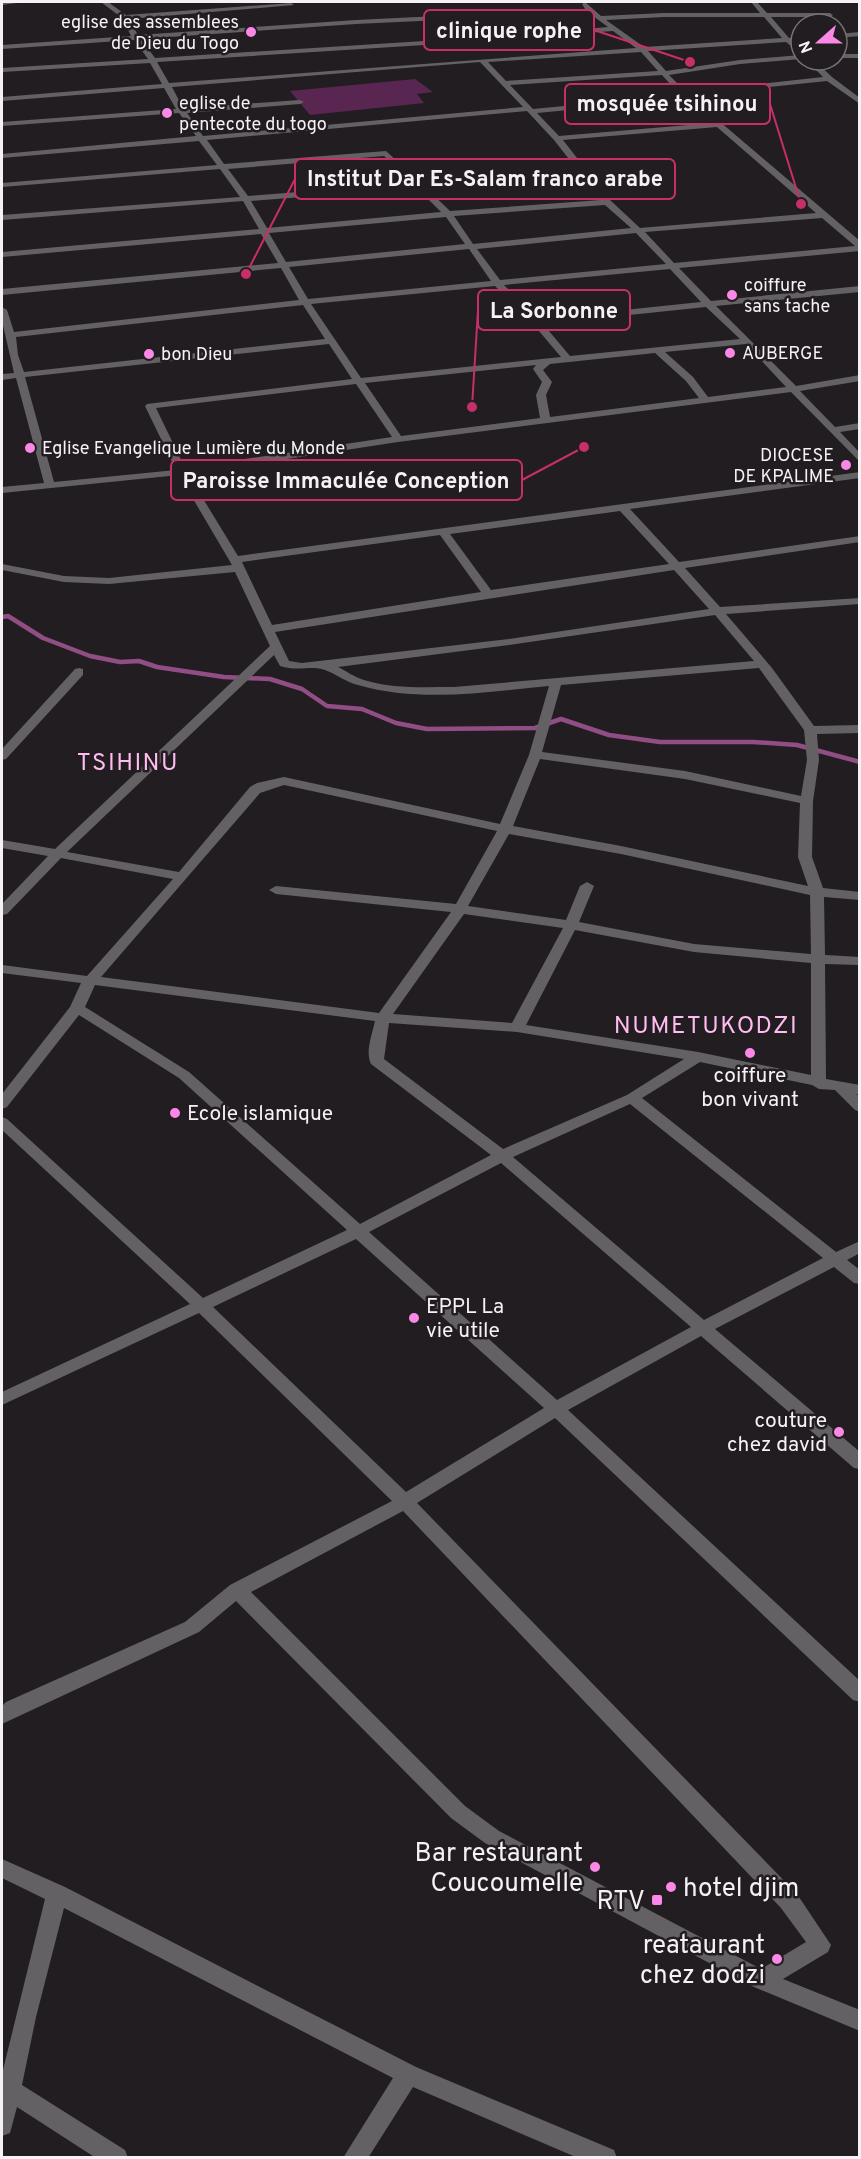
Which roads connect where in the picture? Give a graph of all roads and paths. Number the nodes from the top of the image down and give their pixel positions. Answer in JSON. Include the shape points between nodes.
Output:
{"nodes":[{"id":1,"x":21,"y":2,"type":"edge"},
{"id":2,"x":104,"y":2,"type":"edge"},
{"id":3,"x":583,"y":2,"type":"edge"},
{"id":4,"x":754,"y":2,"type":"edge"},
{"id":5,"x":2,"y":3,"type":"edge"},
{"id":6,"x":289,"y":9,"type":"dead end"},
{"id":7,"x":590,"y":11,"type":"junction"},
{"id":8,"x":765,"y":15,"type":"junction"},
{"id":9,"x":789,"y":15,"type":"edge"},
{"id":10,"x":125,"y":17,"type":"junction"},
{"id":11,"x":601,"y":18,"type":"junction"},
{"id":12,"x":294,"y":19,"type":"dead end"},
{"id":13,"x":301,"y":26,"type":"junction"},
{"id":14,"x":614,"y":29,"type":"junction"},
{"id":15,"x":307,"y":34,"type":"dead end"},
{"id":16,"x":136,"y":38,"type":"junction"},
{"id":17,"x":487,"y":38,"type":"dead end"},
{"id":18,"x":786,"y":40,"type":"junction"},
{"id":19,"x":789,"y":40,"type":"edge"},
{"id":20,"x":456,"y":41,"type":"dead end"},
{"id":21,"x":313,"y":42,"type":"dead end"},
{"id":22,"x":789,"y":43,"type":"edge"},
{"id":23,"x":2,"y":47,"type":"edge"},
{"id":24,"x":319,"y":49,"type":"junction"},
{"id":25,"x":642,"y":49,"type":"junction"},
{"id":26,"x":789,"y":55,"type":"edge"},
{"id":27,"x":482,"y":60,"type":"junction"},
{"id":28,"x":153,"y":61,"type":"junction"},
{"id":29,"x":2,"y":70,"type":"edge"},
{"id":30,"x":822,"y":72,"type":"edge"},
{"id":31,"x":665,"y":73,"type":"junction"},
{"id":32,"x":829,"y":79,"type":"junction"},
{"id":33,"x":506,"y":83,"type":"junction"},
{"id":34,"x":166,"y":84,"type":"junction"},
{"id":35,"x":686,"y":97,"type":"junction"},
{"id":36,"x":2,"y":99,"type":"edge"},
{"id":37,"x":300,"y":102,"type":"dead end"},
{"id":38,"x":860,"y":102,"type":"edge"},
{"id":39,"x":180,"y":109,"type":"junction"},
{"id":40,"x":530,"y":110,"type":"junction"},
{"id":41,"x":2,"y":124,"type":"edge"},
{"id":42,"x":717,"y":125,"type":"junction"},
{"id":43,"x":203,"y":138,"type":"junction"},
{"id":44,"x":557,"y":138,"type":"junction"},
{"id":45,"x":2,"y":156,"type":"edge"},
{"id":46,"x":647,"y":164,"type":"dead end"},
{"id":47,"x":223,"y":167,"type":"junction"},
{"id":48,"x":582,"y":169,"type":"junction"},
{"id":49,"x":2,"y":185,"type":"edge"},
{"id":50,"x":420,"y":185,"type":"junction"},
{"id":51,"x":245,"y":198,"type":"junction"},
{"id":52,"x":607,"y":202,"type":"junction"},
{"id":53,"x":448,"y":214,"type":"junction"},
{"id":54,"x":824,"y":215,"type":"junction"},
{"id":55,"x":2,"y":218,"type":"edge"},
{"id":56,"x":265,"y":231,"type":"junction"},
{"id":57,"x":640,"y":232,"type":"junction"},
{"id":58,"x":860,"y":247,"type":"edge"},
{"id":59,"x":472,"y":248,"type":"junction"},
{"id":60,"x":2,"y":255,"type":"edge"},
{"id":61,"x":284,"y":266,"type":"junction"},
{"id":62,"x":673,"y":266,"type":"junction"},
{"id":63,"x":497,"y":283,"type":"junction"},
{"id":64,"x":860,"y":289,"type":"edge"},
{"id":65,"x":2,"y":292,"type":"edge"},
{"id":66,"x":305,"y":302,"type":"junction"},
{"id":67,"x":707,"y":303,"type":"junction"},
{"id":68,"x":2,"y":310,"type":"edge"},
{"id":69,"x":536,"y":322,"type":"junction"},
{"id":70,"x":11,"y":335,"type":"junction"},
{"id":71,"x":332,"y":341,"type":"junction"},
{"id":72,"x":748,"y":341,"type":"junction"},
{"id":73,"x":657,"y":350,"type":"junction"},
{"id":74,"x":567,"y":359,"type":"junction"},
{"id":75,"x":548,"y":361,"type":"junction"},
{"id":76,"x":20,"y":375,"type":"junction"},
{"id":77,"x":2,"y":377,"type":"edge"},
{"id":78,"x":860,"y":378,"type":"edge"},
{"id":79,"x":357,"y":381,"type":"junction"},
{"id":80,"x":792,"y":389,"type":"junction"},
{"id":81,"x":705,"y":400,"type":"junction"},
{"id":82,"x":546,"y":421,"type":"junction"},
{"id":83,"x":860,"y":426,"type":"edge"},
{"id":84,"x":832,"y":430,"type":"junction"},
{"id":85,"x":398,"y":439,"type":"junction"},
{"id":86,"x":860,"y":459,"type":"edge"},
{"id":87,"x":182,"y":472,"type":"junction"},
{"id":88,"x":860,"y":475,"type":"edge"},
{"id":89,"x":50,"y":485,"type":"junction"},
{"id":90,"x":2,"y":490,"type":"edge"},
{"id":91,"x":621,"y":506,"type":"junction"},
{"id":92,"x":442,"y":531,"type":"junction"},
{"id":93,"x":860,"y":539,"type":"edge"},
{"id":94,"x":236,"y":564,"type":"junction"},
{"id":95,"x":675,"y":566,"type":"junction"},
{"id":96,"x":2,"y":567,"type":"edge"},
{"id":97,"x":488,"y":594,"type":"junction"},
{"id":98,"x":860,"y":601,"type":"edge"},
{"id":99,"x":716,"y":611,"type":"junction"},
{"id":100,"x":269,"y":629,"type":"junction"},
{"id":101,"x":276,"y":647,"type":"junction"},
{"id":102,"x":762,"y":664,"type":"junction"},
{"id":103,"x":323,"y":665,"type":"junction"},
{"id":104,"x":79,"y":672,"type":"dead end"},
{"id":105,"x":556,"y":682,"type":"junction"},
{"id":106,"x":860,"y":729,"type":"edge"},
{"id":107,"x":810,"y":730,"type":"junction"},
{"id":108,"x":535,"y":755,"type":"junction"},
{"id":109,"x":2,"y":756,"type":"edge"},
{"id":110,"x":807,"y":801,"type":"junction"},
{"id":111,"x":505,"y":829,"type":"junction"},
{"id":112,"x":2,"y":844,"type":"edge"},
{"id":113,"x":56,"y":853,"type":"junction"},
{"id":114,"x":181,"y":876,"type":"junction"},
{"id":115,"x":587,"y":886,"type":"dead end"},
{"id":116,"x":276,"y":890,"type":"dead end"},
{"id":117,"x":817,"y":892,"type":"junction"},
{"id":118,"x":860,"y":896,"type":"edge"},
{"id":119,"x":460,"y":909,"type":"junction"},
{"id":120,"x":2,"y":911,"type":"edge"},
{"id":121,"x":572,"y":925,"type":"junction"},
{"id":122,"x":816,"y":959,"type":"junction"},
{"id":123,"x":860,"y":961,"type":"edge"},
{"id":124,"x":2,"y":969,"type":"edge"},
{"id":125,"x":89,"y":982,"type":"junction"},
{"id":126,"x":77,"y":1008,"type":"junction"},
{"id":127,"x":383,"y":1018,"type":"junction"},
{"id":128,"x":518,"y":1028,"type":"junction"},
{"id":129,"x":698,"y":1057,"type":"junction"},
{"id":130,"x":819,"y":1084,"type":"junction"},
{"id":131,"x":841,"y":1087,"type":"junction"},
{"id":132,"x":860,"y":1092,"type":"edge"},
{"id":133,"x":632,"y":1098,"type":"junction"},
{"id":134,"x":2,"y":1104,"type":"edge"},
{"id":135,"x":860,"y":1107,"type":"edge"},
{"id":136,"x":2,"y":1122,"type":"edge"},
{"id":137,"x":502,"y":1156,"type":"junction"},
{"id":138,"x":359,"y":1231,"type":"junction"},
{"id":139,"x":860,"y":1246,"type":"edge"},
{"id":140,"x":835,"y":1260,"type":"junction"},
{"id":141,"x":860,"y":1279,"type":"edge"},
{"id":142,"x":201,"y":1305,"type":"junction"},
{"id":143,"x":703,"y":1328,"type":"junction"},
{"id":144,"x":2,"y":1399,"type":"edge"},
{"id":145,"x":556,"y":1409,"type":"junction"},
{"id":146,"x":860,"y":1462,"type":"edge"},
{"id":147,"x":405,"y":1502,"type":"junction"},
{"id":148,"x":237,"y":1590,"type":"junction"},
{"id":149,"x":860,"y":1694,"type":"edge"},
{"id":150,"x":2,"y":1716,"type":"edge"},
{"id":151,"x":2,"y":1868,"type":"edge"},
{"id":152,"x":57,"y":1894,"type":"junction"},
{"id":153,"x":762,"y":1980,"type":"junction"},
{"id":154,"x":860,"y":2021,"type":"edge"},
{"id":155,"x":408,"y":2074,"type":"junction"},
{"id":156,"x":6,"y":2090,"type":"edge"},
{"id":157,"x":2,"y":2125,"type":"edge"},
{"id":158,"x":117,"y":2157,"type":"edge"},
{"id":159,"x":354,"y":2157,"type":"edge"},
{"id":160,"x":606,"y":2157,"type":"edge"}],
"edges":[{"from":1,"to":5,"type":"street"},
{"from":2,"to":10,"type":"street"},
{"from":3,"to":7,"type":"street"},
{"from":4,"to":8,"type":"street"},
{"from":6,"to":10,"type":"street","via":[[281,6]]},
{"from":7,"to":11,"type":"street"},
{"from":7,"to":13,"type":"street"},
{"from":8,"to":9,"type":"street"},
{"from":8,"to":11,"type":"street"},
{"from":8,"to":18,"type":"street"},
{"from":10,"to":16,"type":"street"},
{"from":11,"to":14,"type":"street"},
{"from":12,"to":13,"type":"street"},
{"from":13,"to":15,"type":"street"},
{"from":13,"to":16,"type":"street"},
{"from":14,"to":17,"type":"street"},
{"from":14,"to":25,"type":"street"},
{"from":16,"to":23,"type":"street"},
{"from":16,"to":28,"type":"street"},
{"from":18,"to":19,"type":"street"},
{"from":18,"to":22,"type":"street"},
{"from":18,"to":25,"type":"street"},
{"from":20,"to":24,"type":"street"},
{"from":21,"to":24,"type":"street"},
{"from":24,"to":28,"type":"street"},
{"from":25,"to":27,"type":"street"},
{"from":25,"to":31,"type":"street"},
{"from":26,"to":31,"type":"street"},
{"from":27,"to":33,"type":"street"},
{"from":27,"to":34,"type":"street"},
{"from":28,"to":29,"type":"street"},
{"from":28,"to":34,"type":"street"},
{"from":30,"to":32,"type":"street"},
{"from":31,"to":33,"type":"street"},
{"from":31,"to":35,"type":"street"},
{"from":32,"to":35,"type":"street"},
{"from":32,"to":38,"type":"street"},
{"from":33,"to":40,"type":"street"},
{"from":34,"to":36,"type":"street"},
{"from":34,"to":39,"type":"street"},
{"from":35,"to":40,"type":"street"},
{"from":35,"to":42,"type":"street"},
{"from":37,"to":39,"type":"street"},
{"from":39,"to":41,"type":"street"},
{"from":39,"to":43,"type":"street"},
{"from":40,"to":43,"type":"street"},
{"from":40,"to":44,"type":"street"},
{"from":42,"to":44,"type":"street"},
{"from":42,"to":54,"type":"street"},
{"from":43,"to":45,"type":"street"},
{"from":43,"to":47,"type":"street"},
{"from":44,"to":48,"type":"street"},
{"from":46,"to":48,"type":"street"},
{"from":47,"to":49,"type":"street"},
{"from":47,"to":50,"type":"street","via":[[386,153]]},
{"from":47,"to":51,"type":"street"},
{"from":48,"to":50,"type":"street"},
{"from":48,"to":52,"type":"street"},
{"from":50,"to":51,"type":"street"},
{"from":50,"to":53,"type":"street"},
{"from":51,"to":55,"type":"street"},
{"from":51,"to":56,"type":"street"},
{"from":52,"to":53,"type":"street"},
{"from":52,"to":57,"type":"street"},
{"from":53,"to":56,"type":"street"},
{"from":53,"to":59,"type":"street"},
{"from":54,"to":57,"type":"street"},
{"from":54,"to":58,"type":"street"},
{"from":56,"to":60,"type":"street"},
{"from":56,"to":61,"type":"street"},
{"from":57,"to":59,"type":"street"},
{"from":57,"to":62,"type":"street"},
{"from":58,"to":62,"type":"street"},
{"from":59,"to":61,"type":"street"},
{"from":59,"to":63,"type":"street"},
{"from":61,"to":65,"type":"street"},
{"from":61,"to":66,"type":"street"},
{"from":62,"to":63,"type":"street"},
{"from":62,"to":67,"type":"street"},
{"from":63,"to":66,"type":"street"},
{"from":63,"to":69,"type":"street"},
{"from":64,"to":67,"type":"street"},
{"from":66,"to":70,"type":"street"},
{"from":66,"to":71,"type":"street"},
{"from":67,"to":69,"type":"street"},
{"from":67,"to":72,"type":"street"},
{"from":68,"to":70,"type":"street"},
{"from":69,"to":74,"type":"street"},
{"from":70,"to":76,"type":"street"},
{"from":71,"to":76,"type":"street"},
{"from":71,"to":79,"type":"street"},
{"from":72,"to":73,"type":"street"},
{"from":72,"to":80,"type":"street"},
{"from":73,"to":74,"type":"street"},
{"from":73,"to":81,"type":"street","via":[[680,369]]},
{"from":74,"to":75,"type":"street"},
{"from":75,"to":79,"type":"street"},
{"from":75,"to":82,"type":"street","via":[[538,369],[547,382],[541,388],[540,398]]},
{"from":76,"to":77,"type":"street"},
{"from":76,"to":89,"type":"street"},
{"from":78,"to":80,"type":"street"},
{"from":79,"to":85,"type":"street"},
{"from":79,"to":87,"type":"street","via":[[150,406]]},
{"from":80,"to":81,"type":"street"},
{"from":80,"to":84,"type":"street"},
{"from":81,"to":82,"type":"street"},
{"from":82,"to":85,"type":"street"},
{"from":83,"to":84,"type":"street"},
{"from":84,"to":86,"type":"street"},
{"from":85,"to":87,"type":"street"},
{"from":87,"to":89,"type":"street"},
{"from":87,"to":94,"type":"street"},
{"from":88,"to":91,"type":"street"},
{"from":89,"to":90,"type":"street"},
{"from":91,"to":92,"type":"street"},
{"from":91,"to":95,"type":"street"},
{"from":92,"to":94,"type":"street"},
{"from":92,"to":97,"type":"street"},
{"from":93,"to":95,"type":"street"},
{"from":94,"to":96,"type":"street","via":[[109,581],[64,579]]},
{"from":94,"to":100,"type":"street"},
{"from":95,"to":97,"type":"street"},
{"from":95,"to":99,"type":"street"},
{"from":97,"to":100,"type":"street"},
{"from":98,"to":99,"type":"street"},
{"from":99,"to":102,"type":"street"},
{"from":99,"to":103,"type":"street"},
{"from":100,"to":101,"type":"street"},
{"from":101,"to":103,"type":"street","via":[[284,663],[291,666]]},
{"from":101,"to":113,"type":"street"},
{"from":102,"to":105,"type":"street"},
{"from":102,"to":107,"type":"street"},
{"from":103,"to":105,"type":"street","via":[[361,683],[404,690],[454,691]]},
{"from":104,"to":109,"type":"street"},
{"from":105,"to":108,"type":"street"},
{"from":106,"to":107,"type":"street"},
{"from":107,"to":110,"type":"street","via":[[813,760]]},
{"from":108,"to":110,"type":"street","via":[[685,775]]},
{"from":108,"to":111,"type":"street"},
{"from":110,"to":117,"type":"street","via":[[805,857]]},
{"from":111,"to":114,"type":"street","via":[[284,781],[255,790]]},
{"from":111,"to":117,"type":"street"},
{"from":111,"to":119,"type":"street"},
{"from":112,"to":113,"type":"street"},
{"from":113,"to":114,"type":"street"},
{"from":113,"to":120,"type":"street"},
{"from":114,"to":125,"type":"street"},
{"from":115,"to":121,"type":"street"},
{"from":116,"to":119,"type":"street"},
{"from":117,"to":118,"type":"street"},
{"from":117,"to":122,"type":"street"},
{"from":119,"to":121,"type":"street"},
{"from":119,"to":127,"type":"street"},
{"from":121,"to":122,"type":"street","via":[[694,948]]},
{"from":121,"to":128,"type":"street"},
{"from":122,"to":123,"type":"street"},
{"from":122,"to":130,"type":"street"},
{"from":124,"to":125,"type":"street"},
{"from":125,"to":126,"type":"street"},
{"from":125,"to":127,"type":"street"},
{"from":126,"to":134,"type":"street"},
{"from":126,"to":138,"type":"street","via":[[184,1075]]},
{"from":127,"to":128,"type":"street"},
{"from":127,"to":137,"type":"street","via":[[376,1061]]},
{"from":128,"to":129,"type":"street"},
{"from":129,"to":130,"type":"street"},
{"from":129,"to":133,"type":"street"},
{"from":130,"to":131,"type":"street"},
{"from":131,"to":132,"type":"street"},
{"from":131,"to":135,"type":"street"},
{"from":133,"to":137,"type":"street"},
{"from":133,"to":140,"type":"street"},
{"from":136,"to":142,"type":"street"},
{"from":137,"to":138,"type":"street"},
{"from":137,"to":143,"type":"street"},
{"from":138,"to":142,"type":"street"},
{"from":138,"to":145,"type":"street"},
{"from":139,"to":140,"type":"street"},
{"from":140,"to":141,"type":"street"},
{"from":140,"to":143,"type":"street"},
{"from":142,"to":144,"type":"street"},
{"from":142,"to":147,"type":"street"},
{"from":143,"to":145,"type":"street"},
{"from":143,"to":146,"type":"street"},
{"from":145,"to":147,"type":"street"},
{"from":145,"to":149,"type":"street"},
{"from":147,"to":148,"type":"street"},
{"from":147,"to":153,"type":"street","via":[[789,1901],[820,1945]]},
{"from":148,"to":150,"type":"street","via":[[192,1627]]},
{"from":148,"to":153,"type":"street","via":[[458,1812],[492,1837]]},
{"from":151,"to":152,"type":"street"},
{"from":152,"to":155,"type":"street"},
{"from":152,"to":156,"type":"street"},
{"from":153,"to":154,"type":"street"},
{"from":155,"to":159,"type":"street"},
{"from":155,"to":160,"type":"street"},
{"from":156,"to":157,"type":"street"},
{"from":156,"to":158,"type":"street"}]}
